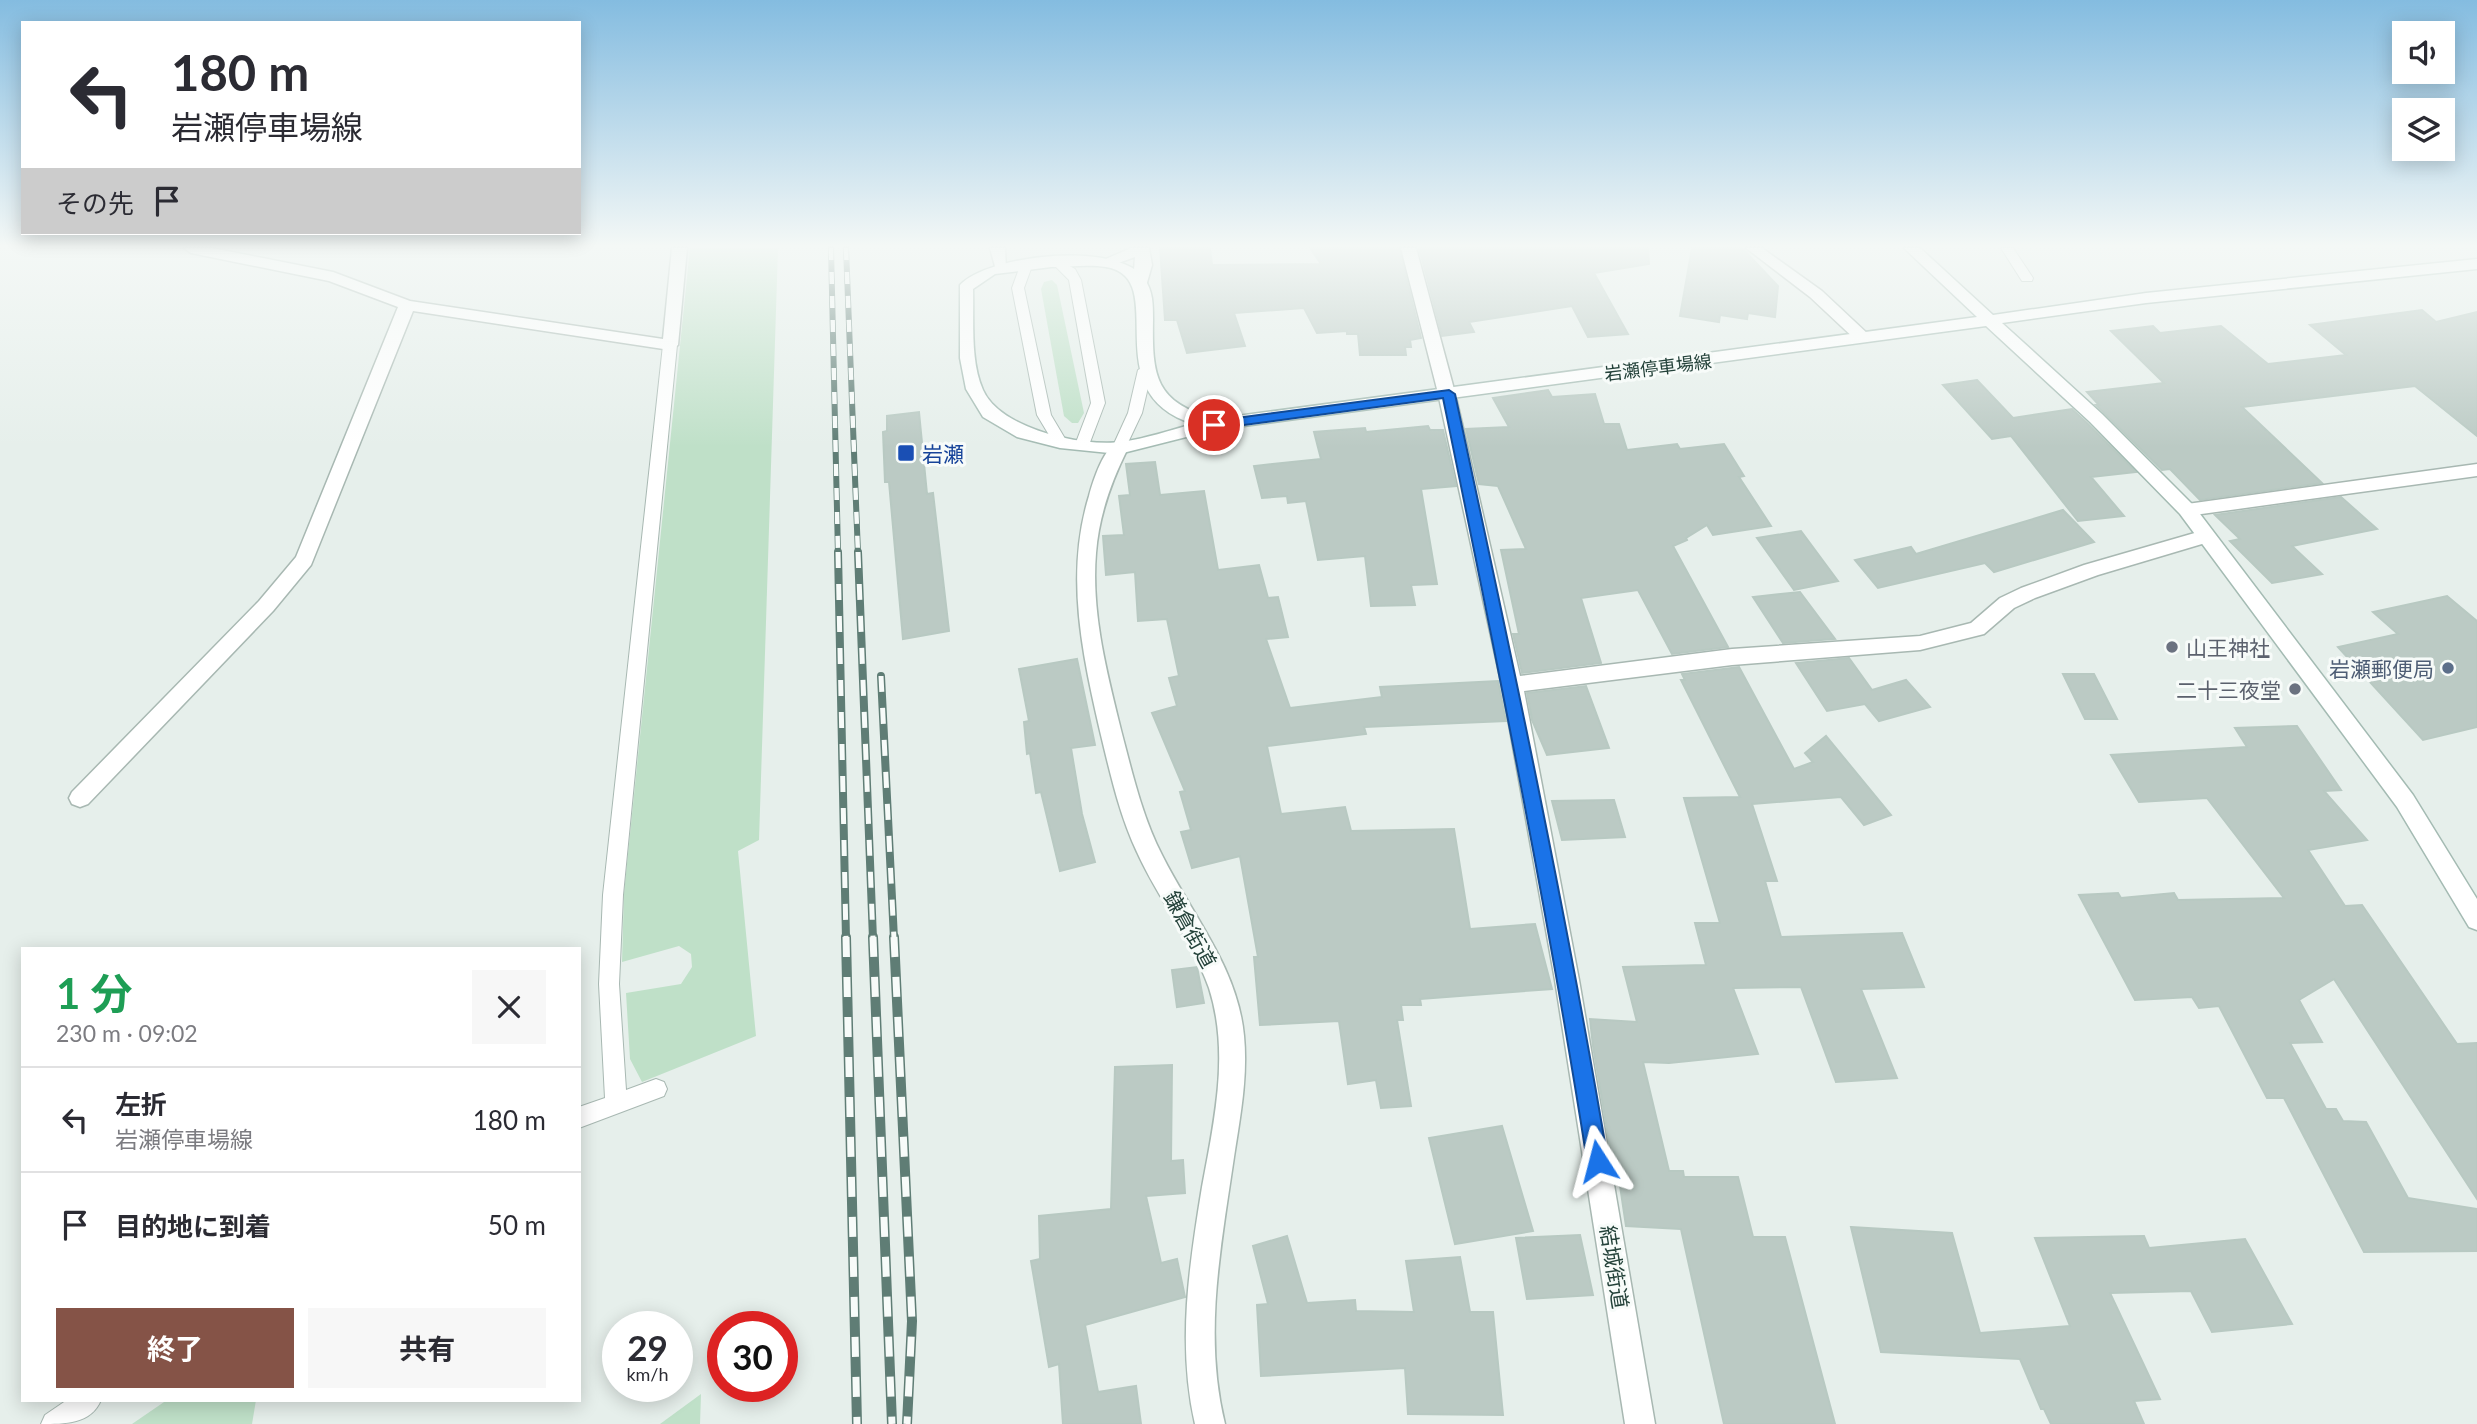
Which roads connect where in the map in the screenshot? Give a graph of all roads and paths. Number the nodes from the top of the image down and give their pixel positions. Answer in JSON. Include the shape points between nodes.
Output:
{"nodes":[{"id":1,"x":403,"y":314,"type":"edge"},
{"id":2,"x":469,"y":314,"type":"edge"},
{"id":3,"x":673,"y":314,"type":"edge"},
{"id":4,"x":966,"y":314,"type":"edge"},
{"id":5,"x":1023,"y":314,"type":"edge"},
{"id":6,"x":1081,"y":314,"type":"edge"},
{"id":7,"x":1146,"y":314,"type":"edge"},
{"id":8,"x":1427,"y":314,"type":"edge"},
{"id":9,"x":1838,"y":314,"type":"edge"},
{"id":10,"x":1987,"y":314,"type":"edge"},
{"id":11,"x":2025,"y":314,"type":"edge"},
{"id":12,"x":1992,"y":319,"type":"junction"},
{"id":13,"x":1863,"y":338,"type":"junction"},
{"id":14,"x":670,"y":345,"type":"junction"},
{"id":15,"x":1145,"y":370,"type":"junction"},
{"id":16,"x":1449,"y":394,"type":"junction"},
{"id":17,"x":1214,"y":425,"type":"junction"},
{"id":18,"x":1060,"y":442,"type":"junction"},
{"id":19,"x":1082,"y":445,"type":"junction"},
{"id":20,"x":1119,"y":448,"type":"junction"},
{"id":21,"x":2477,"y":470,"type":"edge"},
{"id":22,"x":2187,"y":510,"type":"junction"},
{"id":23,"x":2206,"y":536,"type":"junction"},
{"id":24,"x":1510,"y":685,"type":"junction"},
{"id":25,"x":80,"y":798,"type":"dead end"},
{"id":26,"x":2477,"y":920,"type":"edge"},
{"id":27,"x":656,"y":1089,"type":"dead end"},
{"id":28,"x":616,"y":1105,"type":"junction"},
{"id":29,"x":581,"y":1117,"type":"edge"},
{"id":30,"x":86,"y":1402,"type":"edge"},
{"id":31,"x":54,"y":1424,"type":"edge"},
{"id":32,"x":1210,"y":1424,"type":"edge"},
{"id":33,"x":1640,"y":1424,"type":"edge"}],
"edges":[{"from":1,"to":25,"type":"street","via":[[304,560]]},
{"from":2,"to":14,"type":"street"},
{"from":3,"to":14,"type":"street"},
{"from":4,"to":18,"type":"street","name":"岩瀬停車場線","via":[[974,389],[989,413],[1007,426]]},
{"from":5,"to":18,"type":"lane","via":[[1044,415]]},
{"from":6,"to":19,"type":"lane","via":[[1098,403]]},
{"from":7,"to":15,"type":"street"},
{"from":8,"to":16,"type":"street","name":"結城街道"},
{"from":9,"to":13,"type":"street"},
{"from":10,"to":12,"type":"street"},
{"from":11,"to":12,"type":"street","name":"岩瀬停車場線"},
{"from":12,"to":13,"type":"street","name":"岩瀬停車場線"},
{"from":12,"to":22,"type":"street"},
{"from":13,"to":16,"type":"street","name":"岩瀬停車場線"},
{"from":14,"to":28,"type":"lane","via":[[613,895],[608,984]]},
{"from":15,"to":17,"type":"street","via":[[1161,401],[1178,413]]},
{"from":15,"to":20,"type":"lane","via":[[1135,413]]},
{"from":16,"to":17,"type":"street","name":"岩瀬停車場線"},
{"from":16,"to":24,"type":"street","name":"結城街道"},
{"from":17,"to":20,"type":"street","name":"岩瀬停車場線"},
{"from":18,"to":19,"type":"street","name":"岩瀬停車場線"},
{"from":19,"to":20,"type":"street","name":"岩瀬停車場線"},
{"from":20,"to":32,"type":"street","name":"鎌倉街道","via":[[1108,467],[1085,547],[1089,644],[1139,829],[1218,978],[1234,1043],[1203,1292],[1200,1344]]},
{"from":21,"to":22,"type":"street"},
{"from":22,"to":23,"type":"street"},
{"from":23,"to":24,"type":"street","via":[[2040,588],[2007,603],[1977,629],[1920,643],[1732,657]]},
{"from":23,"to":26,"type":"street","via":[[2405,802]]},
{"from":24,"to":33,"type":"street","name":"結城街道","via":[[1576,1030]]},
{"from":27,"to":28,"type":"lane"},
{"from":28,"to":29,"type":"lane"},
{"from":30,"to":31,"type":"lane"}]}
